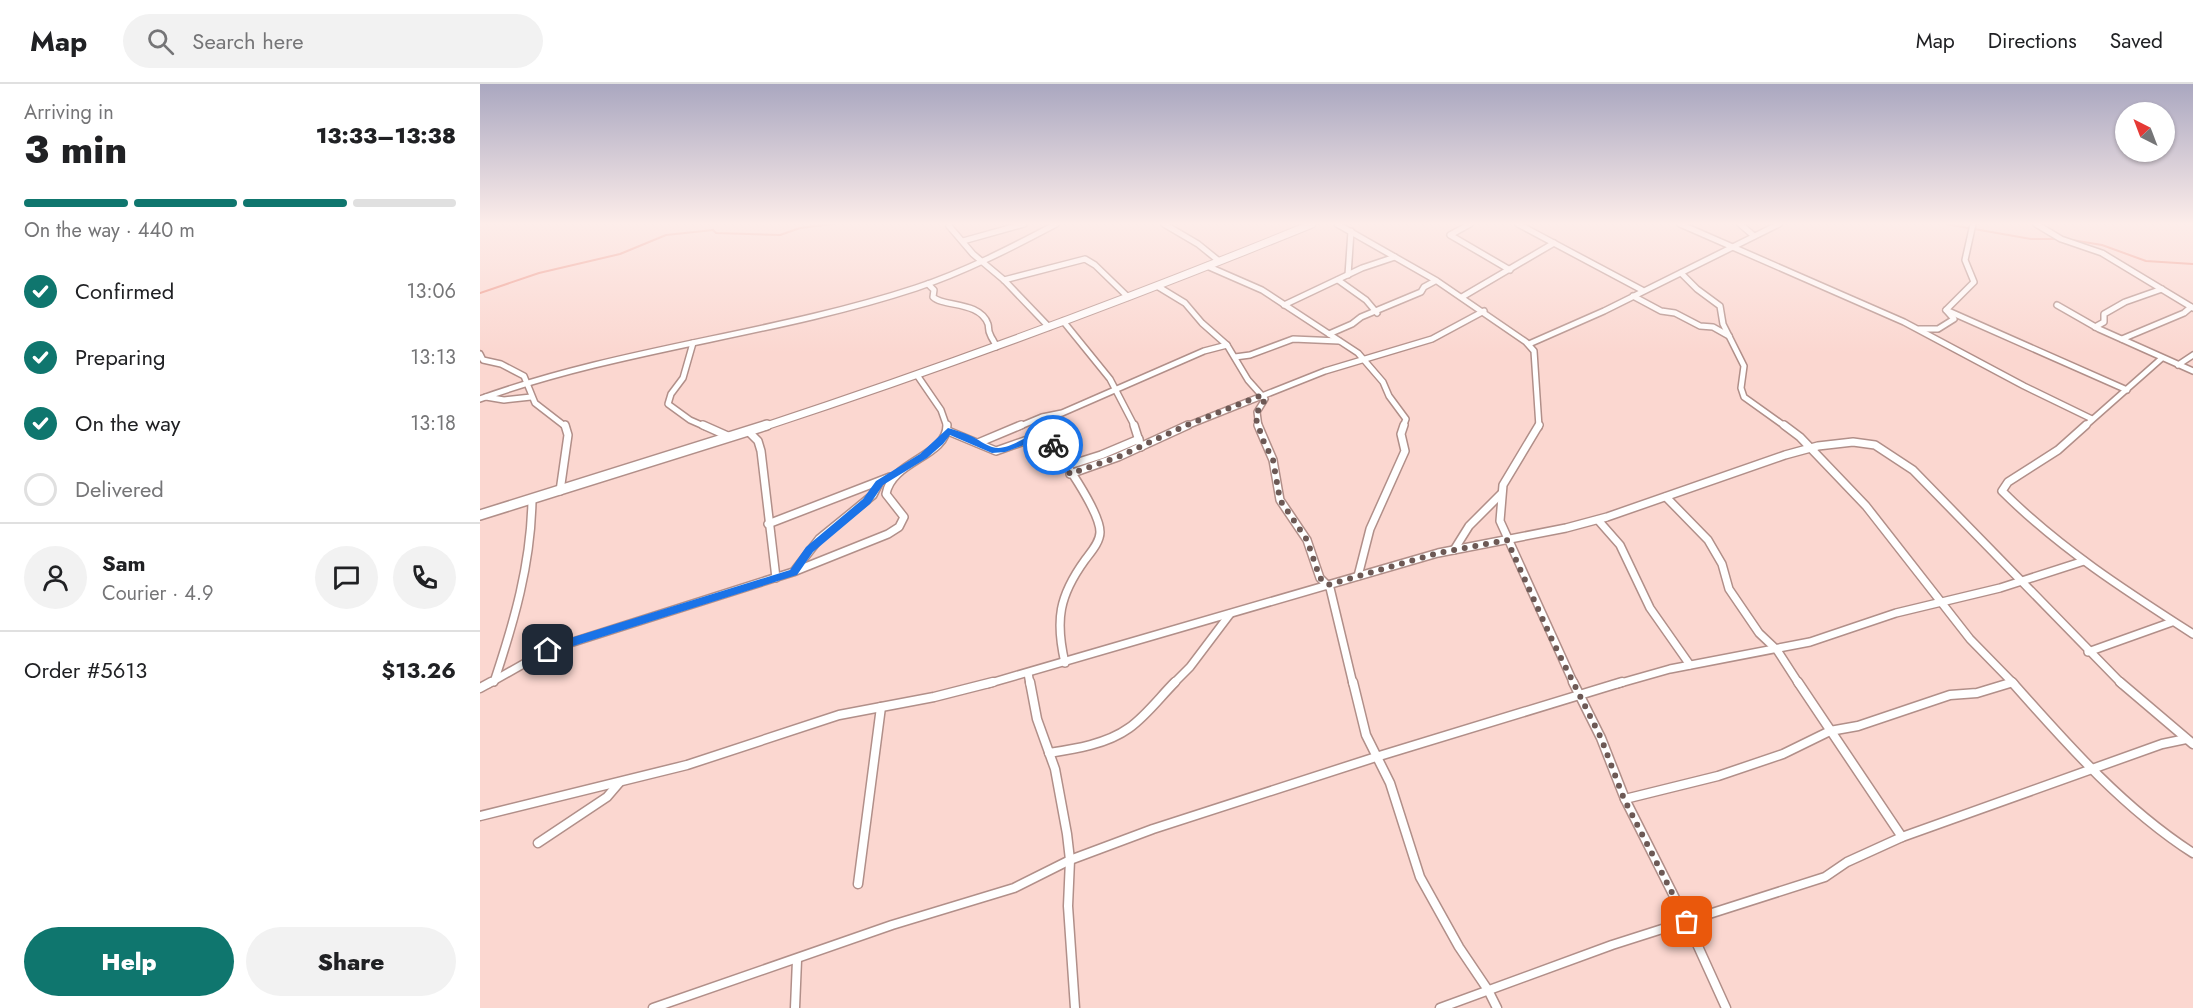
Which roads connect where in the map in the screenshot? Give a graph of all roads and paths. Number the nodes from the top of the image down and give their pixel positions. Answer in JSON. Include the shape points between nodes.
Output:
{"nodes":[{"id":1,"x":968,"y":267,"type":"edge"},
{"id":2,"x":989,"y":267,"type":"edge"},
{"id":3,"x":1053,"y":267,"type":"edge"},
{"id":4,"x":1097,"y":267,"type":"edge"},
{"id":5,"x":1204,"y":267,"type":"edge"},
{"id":6,"x":1210,"y":267,"type":"edge"},
{"id":7,"x":1349,"y":267,"type":"edge"},
{"id":8,"x":1369,"y":267,"type":"edge"},
{"id":9,"x":1412,"y":267,"type":"edge"},
{"id":10,"x":1505,"y":267,"type":"edge"},
{"id":11,"x":1515,"y":267,"type":"edge"},
{"id":12,"x":1599,"y":267,"type":"edge"},
{"id":13,"x":1692,"y":267,"type":"edge"},
{"id":14,"x":1776,"y":267,"type":"edge"},
{"id":15,"x":1968,"y":267,"type":"edge"},
{"id":16,"x":2126,"y":267,"type":"edge"},
{"id":17,"x":1510,"y":270,"type":"junction"},
{"id":18,"x":1681,"y":273,"type":"junction"},
{"id":19,"x":1348,"y":275,"type":"junction"},
{"id":20,"x":1005,"y":280,"type":"junction"},
{"id":21,"x":1338,"y":280,"type":"junction"},
{"id":22,"x":1435,"y":281,"type":"junction"},
{"id":23,"x":928,"y":284,"type":"junction"},
{"id":24,"x":1157,"y":286,"type":"junction"},
{"id":25,"x":2162,"y":289,"type":"junction"},
{"id":26,"x":1642,"y":290,"type":"junction"},
{"id":27,"x":1633,"y":296,"type":"junction"},
{"id":28,"x":1128,"y":297,"type":"junction"},
{"id":29,"x":1462,"y":297,"type":"junction"},
{"id":30,"x":1284,"y":305,"type":"junction"},
{"id":31,"x":2057,"y":305,"type":"dead end"},
{"id":32,"x":2192,"y":308,"type":"edge"},
{"id":33,"x":1946,"y":310,"type":"junction"},
{"id":34,"x":1484,"y":311,"type":"junction"},
{"id":35,"x":1377,"y":313,"type":"junction"},
{"id":36,"x":1063,"y":321,"type":"junction"},
{"id":37,"x":1048,"y":327,"type":"junction"},
{"id":38,"x":2095,"y":327,"type":"junction"},
{"id":39,"x":1914,"y":328,"type":"junction"},
{"id":40,"x":1329,"y":334,"type":"junction"},
{"id":41,"x":1731,"y":337,"type":"junction"},
{"id":42,"x":2122,"y":339,"type":"junction"},
{"id":43,"x":1340,"y":341,"type":"junction"},
{"id":44,"x":693,"y":342,"type":"junction"},
{"id":45,"x":1529,"y":344,"type":"junction"},
{"id":46,"x":1227,"y":345,"type":"junction"},
{"id":47,"x":996,"y":347,"type":"junction"},
{"id":48,"x":480,"y":354,"type":"edge"},
{"id":49,"x":2193,"y":356,"type":"edge"},
{"id":50,"x":1235,"y":357,"type":"junction"},
{"id":51,"x":1364,"y":358,"type":"junction"},
{"id":52,"x":2162,"y":358,"type":"junction"},
{"id":53,"x":2178,"y":365,"type":"junction"},
{"id":54,"x":2193,"y":371,"type":"edge"},
{"id":55,"x":916,"y":375,"type":"junction"},
{"id":56,"x":527,"y":382,"type":"junction"},
{"id":57,"x":1117,"y":390,"type":"junction"},
{"id":58,"x":2127,"y":390,"type":"junction"},
{"id":59,"x":1262,"y":395,"type":"junction"},
{"id":60,"x":531,"y":397,"type":"junction"},
{"id":61,"x":483,"y":398,"type":"edge"},
{"id":62,"x":2092,"y":419,"type":"junction"},
{"id":63,"x":948,"y":431,"type":"junction"},
{"id":64,"x":749,"y":432,"type":"junction"},
{"id":65,"x":730,"y":437,"type":"junction"},
{"id":66,"x":978,"y":443,"type":"junction"},
{"id":67,"x":1140,"y":443,"type":"junction"},
{"id":68,"x":1811,"y":448,"type":"junction"},
{"id":69,"x":1066,"y":466,"type":"junction"},
{"id":70,"x":895,"y":474,"type":"junction"},
{"id":71,"x":1070,"y":474,"type":"junction"},
{"id":72,"x":879,"y":483,"type":"junction"},
{"id":73,"x":560,"y":491,"type":"junction"},
{"id":74,"x":1502,"y":492,"type":"junction"},
{"id":75,"x":1666,"y":497,"type":"junction"},
{"id":76,"x":532,"y":500,"type":"junction"},
{"id":77,"x":480,"y":515,"type":"edge"},
{"id":78,"x":1598,"y":520,"type":"junction"},
{"id":79,"x":768,"y":524,"type":"junction"},
{"id":80,"x":1507,"y":540,"type":"junction"},
{"id":81,"x":1454,"y":550,"type":"junction"},
{"id":82,"x":2084,"y":561,"type":"junction"},
{"id":83,"x":793,"y":572,"type":"junction"},
{"id":84,"x":1358,"y":576,"type":"junction"},
{"id":85,"x":776,"y":578,"type":"junction"},
{"id":86,"x":2022,"y":582,"type":"junction"},
{"id":87,"x":1328,"y":585,"type":"junction"},
{"id":88,"x":1941,"y":601,"type":"junction"},
{"id":89,"x":1230,"y":613,"type":"junction"},
{"id":90,"x":2172,"y":622,"type":"junction"},
{"id":91,"x":2193,"y":634,"type":"edge"},
{"id":92,"x":1776,"y":650,"type":"junction"},
{"id":93,"x":2088,"y":652,"type":"junction"},
{"id":94,"x":1065,"y":663,"type":"junction"},
{"id":95,"x":1690,"y":665,"type":"junction"},
{"id":96,"x":1028,"y":674,"type":"junction"},
{"id":97,"x":494,"y":682,"type":"junction"},
{"id":98,"x":2010,"y":683,"type":"junction"},
{"id":99,"x":480,"y":688,"type":"edge"},
{"id":100,"x":1580,"y":696,"type":"junction"},
{"id":101,"x":881,"y":707,"type":"junction"},
{"id":102,"x":1830,"y":731,"type":"junction"},
{"id":103,"x":2190,"y":741,"type":"edge"},
{"id":104,"x":1049,"y":753,"type":"junction"},
{"id":105,"x":1376,"y":757,"type":"junction"},
{"id":106,"x":2090,"y":769,"type":"junction"},
{"id":107,"x":619,"y":783,"type":"junction"},
{"id":108,"x":1624,"y":799,"type":"junction"},
{"id":109,"x":480,"y":816,"type":"edge"},
{"id":110,"x":1902,"y":837,"type":"junction"},
{"id":111,"x":538,"y":843,"type":"dead end"},
{"id":112,"x":2193,"y":853,"type":"edge"},
{"id":113,"x":1070,"y":860,"type":"junction"},
{"id":114,"x":858,"y":884,"type":"dead end"},
{"id":115,"x":1687,"y":922,"type":"junction"},
{"id":116,"x":797,"y":960,"type":"junction"},
{"id":117,"x":1488,"y":990,"type":"junction"},
{"id":118,"x":653,"y":1008,"type":"edge"},
{"id":119,"x":795,"y":1008,"type":"edge"},
{"id":120,"x":1075,"y":1008,"type":"edge"},
{"id":121,"x":1440,"y":1008,"type":"edge"},
{"id":122,"x":1497,"y":1008,"type":"edge"},
{"id":123,"x":1726,"y":1008,"type":"edge"}],
"edges":[{"from":1,"to":23,"type":"street"},
{"from":2,"to":20,"type":"street"},
{"from":3,"to":20,"type":"street"},
{"from":4,"to":28,"type":"street"},
{"from":5,"to":24,"type":"street"},
{"from":6,"to":30,"type":"street","via":[[1234,276]]},
{"from":7,"to":19,"type":"street"},
{"from":8,"to":19,"type":"street"},
{"from":9,"to":22,"type":"street"},
{"from":10,"to":17,"type":"street"},
{"from":11,"to":17,"type":"street"},
{"from":12,"to":26,"type":"street"},
{"from":13,"to":18,"type":"street"},
{"from":14,"to":39,"type":"street"},
{"from":15,"to":33,"type":"street","via":[[1974,282]]},
{"from":16,"to":25,"type":"street"},
{"from":17,"to":29,"type":"street"},
{"from":18,"to":26,"type":"street"},
{"from":18,"to":41,"type":"street","via":[[1718,304]]},
{"from":19,"to":21,"type":"street"},
{"from":20,"to":37,"type":"street"},
{"from":21,"to":30,"type":"street"},
{"from":21,"to":35,"type":"street"},
{"from":22,"to":29,"type":"street"},
{"from":22,"to":35,"type":"street","via":[[1420,293]]},
{"from":23,"to":44,"type":"street","via":[[808,317]]},
{"from":23,"to":47,"type":"street","via":[[937,301],[957,303],[978,312],[988,322]]},
{"from":24,"to":28,"type":"street"},
{"from":24,"to":46,"type":"street","via":[[1185,303]]},
{"from":25,"to":32,"type":"street"},
{"from":25,"to":38,"type":"street","via":[[2125,302],[2104,314],[2104,322]]},
{"from":26,"to":27,"type":"street"},
{"from":27,"to":41,"type":"street","via":[[1661,311],[1713,327]]},
{"from":27,"to":45,"type":"street"},
{"from":28,"to":36,"type":"street"},
{"from":29,"to":34,"type":"street"},
{"from":30,"to":40,"type":"street"},
{"from":31,"to":38,"type":"street"},
{"from":32,"to":42,"type":"street"},
{"from":33,"to":39,"type":"street","via":[[1954,318],[1939,330]]},
{"from":33,"to":58,"type":"street"},
{"from":34,"to":45,"type":"street"},
{"from":34,"to":51,"type":"street","via":[[1432,339]]},
{"from":35,"to":40,"type":"street"},
{"from":36,"to":37,"type":"street"},
{"from":36,"to":57,"type":"street"},
{"from":37,"to":47,"type":"street"},
{"from":38,"to":42,"type":"street"},
{"from":39,"to":62,"type":"street"},
{"from":40,"to":43,"type":"street"},
{"from":41,"to":68,"type":"street","via":[[1744,366],[1744,397]]},
{"from":42,"to":52,"type":"street"},
{"from":43,"to":50,"type":"street","via":[[1293,339],[1252,355]]},
{"from":43,"to":51,"type":"street"},
{"from":44,"to":56,"type":"street"},
{"from":44,"to":65,"type":"street","via":[[683,378],[668,404],[690,420]]},
{"from":45,"to":74,"type":"street","via":[[1535,354],[1539,427],[1508,475]]},
{"from":46,"to":50,"type":"street"},
{"from":46,"to":57,"type":"street","via":[[1204,351]]},
{"from":47,"to":55,"type":"street"},
{"from":48,"to":56,"type":"street","via":[[483,360],[524,376]]},
{"from":49,"to":53,"type":"street"},
{"from":50,"to":59,"type":"street"},
{"from":51,"to":59,"type":"street"},
{"from":51,"to":84,"type":"street","via":[[1406,419],[1401,434],[1405,449],[1365,543]]},
{"from":52,"to":53,"type":"street"},
{"from":52,"to":58,"type":"street"},
{"from":53,"to":54,"type":"street"},
{"from":55,"to":63,"type":"street","via":[[943,413]]},
{"from":55,"to":64,"type":"street"},
{"from":56,"to":60,"type":"street"},
{"from":56,"to":61,"type":"street"},
{"from":57,"to":66,"type":"street"},
{"from":57,"to":67,"type":"street"},
{"from":58,"to":62,"type":"street"},
{"from":59,"to":67,"type":"street"},
{"from":59,"to":87,"type":"street","via":[[1264,403],[1256,419],[1273,460],[1280,500],[1304,534],[1320,578]]},
{"from":60,"to":61,"type":"street"},
{"from":60,"to":73,"type":"street","via":[[568,429]]},
{"from":62,"to":82,"type":"street","via":[[2058,450],[2002,488],[2009,500]]},
{"from":63,"to":66,"type":"street"},
{"from":63,"to":70,"type":"street","via":[[936,446]]},
{"from":64,"to":65,"type":"street"},
{"from":64,"to":79,"type":"street","via":[[761,451]]},
{"from":65,"to":73,"type":"street"},
{"from":66,"to":69,"type":"street","via":[[999,450],[1042,436]]},
{"from":67,"to":69,"type":"street"},
{"from":67,"to":71,"type":"street"},
{"from":68,"to":75,"type":"street"},
{"from":68,"to":86,"type":"street","via":[[1862,442],[1895,456],[1954,510]]},
{"from":68,"to":88,"type":"street","via":[[1866,506]]},
{"from":69,"to":71,"type":"street"},
{"from":70,"to":72,"type":"street"},
{"from":70,"to":83,"type":"street","via":[[885,491],[904,517],[902,524],[885,536]]},
{"from":71,"to":94,"type":"street","via":[[1100,530],[1060,608],[1056,626]]},
{"from":72,"to":79,"type":"street"},
{"from":72,"to":83,"type":"street","via":[[873,495],[810,549]]},
{"from":73,"to":76,"type":"street"},
{"from":74,"to":80,"type":"street","via":[[1500,521]]},
{"from":74,"to":81,"type":"street","via":[[1469,526]]},
{"from":75,"to":78,"type":"street"},
{"from":75,"to":92,"type":"street","via":[[1708,540],[1730,589],[1759,633]]},
{"from":76,"to":77,"type":"street"},
{"from":76,"to":97,"type":"street","via":[[532,538],[522,595]]},
{"from":78,"to":80,"type":"street"},
{"from":78,"to":95,"type":"street","via":[[1620,545],[1650,608]]},
{"from":79,"to":85,"type":"street"},
{"from":80,"to":81,"type":"street"},
{"from":80,"to":100,"type":"street"},
{"from":81,"to":84,"type":"street"},
{"from":82,"to":86,"type":"street"},
{"from":82,"to":90,"type":"street"},
{"from":83,"to":85,"type":"street"},
{"from":84,"to":87,"type":"street"},
{"from":85,"to":97,"type":"street","via":[[548,650]]},
{"from":86,"to":88,"type":"street"},
{"from":86,"to":93,"type":"street"},
{"from":87,"to":89,"type":"street"},
{"from":87,"to":105,"type":"street","via":[[1366,735]]},
{"from":88,"to":92,"type":"street"},
{"from":88,"to":98,"type":"street"},
{"from":89,"to":94,"type":"street"},
{"from":89,"to":104,"type":"street","via":[[1190,667],[1128,728],[1108,739]]},
{"from":90,"to":91,"type":"street"},
{"from":90,"to":93,"type":"street"},
{"from":92,"to":95,"type":"street"},
{"from":92,"to":102,"type":"street"},
{"from":93,"to":103,"type":"street"},
{"from":94,"to":96,"type":"street"},
{"from":95,"to":100,"type":"street"},
{"from":96,"to":101,"type":"street"},
{"from":96,"to":104,"type":"street"},
{"from":97,"to":99,"type":"street"},
{"from":98,"to":102,"type":"street","via":[[1977,693],[1950,695],[1858,726]]},
{"from":98,"to":106,"type":"street"},
{"from":100,"to":105,"type":"street"},
{"from":100,"to":108,"type":"street"},
{"from":101,"to":107,"type":"street","via":[[839,714],[687,765]]},
{"from":101,"to":114,"type":"street"},
{"from":102,"to":108,"type":"street","via":[[1783,754],[1718,776]]},
{"from":102,"to":110,"type":"street"},
{"from":103,"to":106,"type":"street","via":[[2162,744]]},
{"from":104,"to":113,"type":"street","via":[[1061,795]]},
{"from":105,"to":113,"type":"street","via":[[1153,828]]},
{"from":105,"to":117,"type":"street","via":[[1390,783],[1425,889]]},
{"from":106,"to":110,"type":"street"},
{"from":106,"to":112,"type":"street"},
{"from":107,"to":109,"type":"street"},
{"from":107,"to":111,"type":"street","via":[[608,797]]},
{"from":108,"to":115,"type":"street"},
{"from":110,"to":115,"type":"street","via":[[1847,862],[1825,877]]},
{"from":113,"to":116,"type":"street","via":[[1014,888],[892,925]]},
{"from":113,"to":120,"type":"street","via":[[1068,906]]},
{"from":115,"to":117,"type":"street"},
{"from":115,"to":123,"type":"street"},
{"from":116,"to":118,"type":"street"},
{"from":116,"to":119,"type":"street"},
{"from":117,"to":121,"type":"street"},
{"from":117,"to":122,"type":"street"}]}
